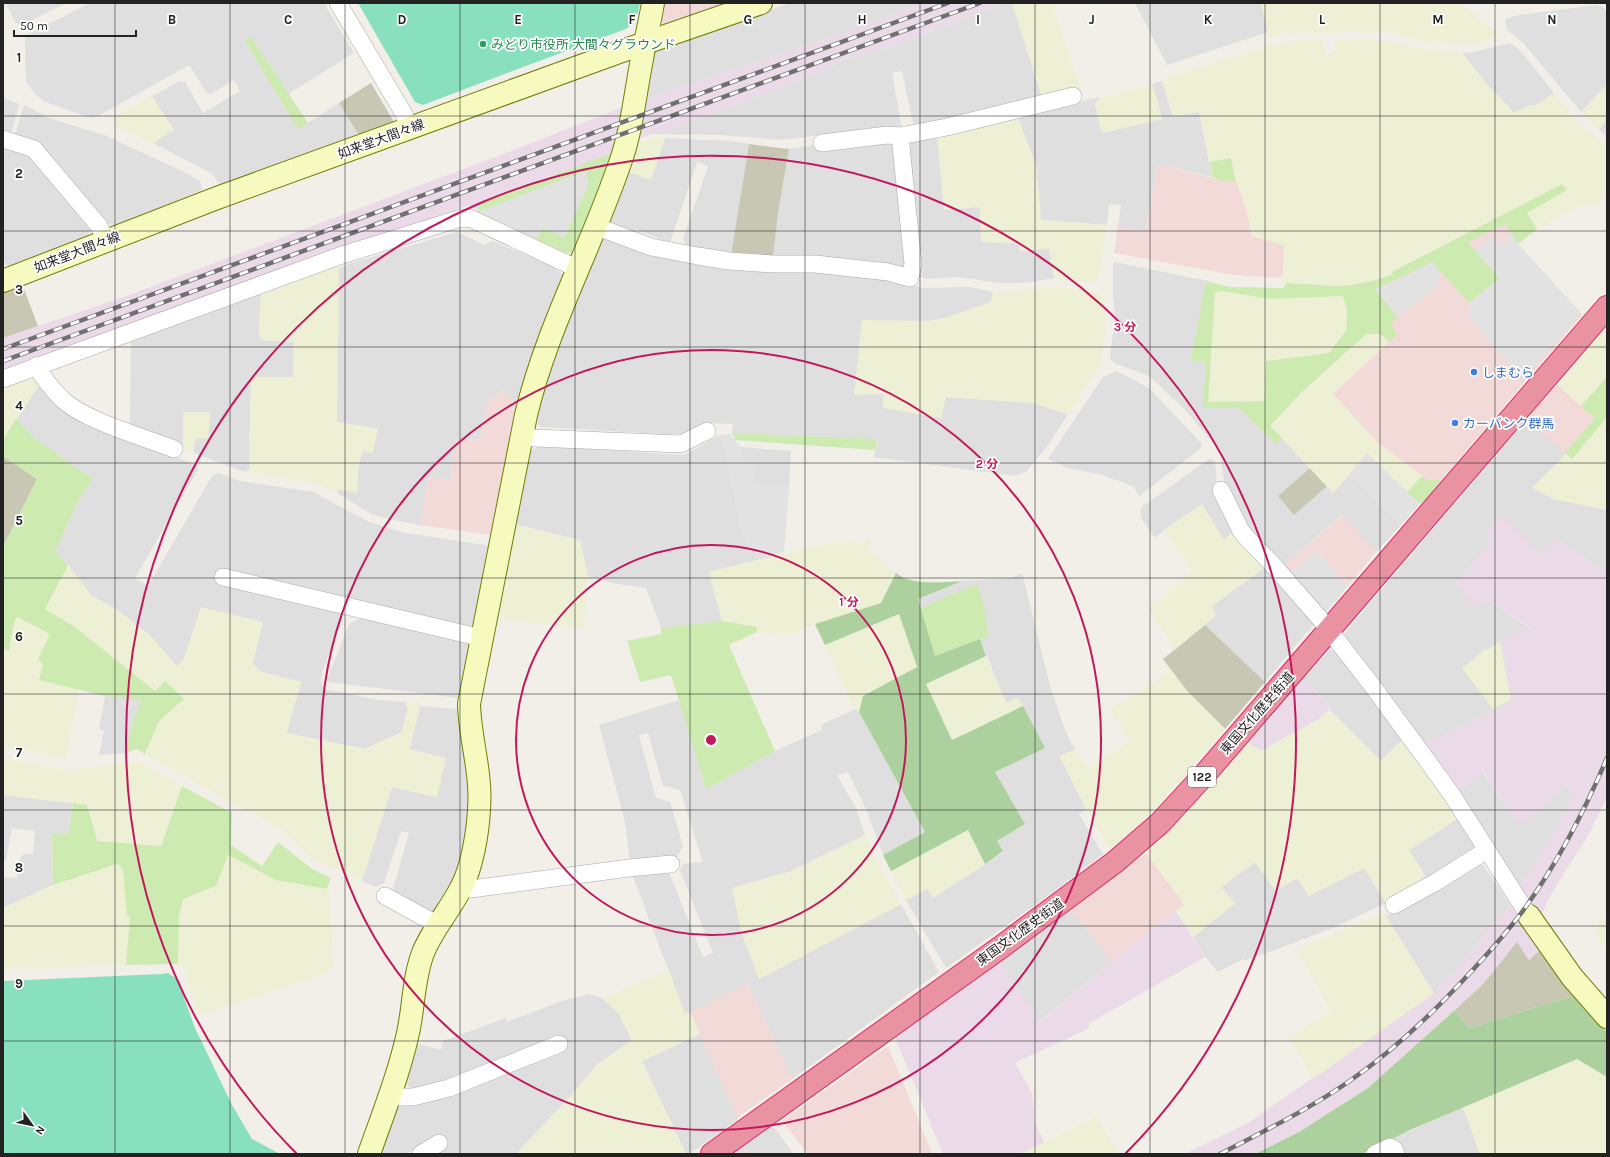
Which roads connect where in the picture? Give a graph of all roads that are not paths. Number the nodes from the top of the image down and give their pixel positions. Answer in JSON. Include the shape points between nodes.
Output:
{"nodes":[{"id":1,"x":338,"y":3,"type":"edge"},
{"id":2,"x":653,"y":3,"type":"edge"},
{"id":3,"x":761,"y":3,"type":"edge"},
{"id":4,"x":645,"y":44,"type":"junction"},
{"id":5,"x":1073,"y":96,"type":"dead end"},
{"id":6,"x":409,"y":129,"type":"junction"},
{"id":7,"x":900,"y":136,"type":"junction"},
{"id":8,"x":3,"y":139,"type":"edge"},
{"id":9,"x":822,"y":143,"type":"dead end"},
{"id":10,"x":595,"y":226,"type":"junction"},
{"id":11,"x":106,"y":240,"type":"junction"},
{"id":12,"x":578,"y":269,"type":"junction"},
{"id":13,"x":4,"y":278,"type":"edge"},
{"id":14,"x":1607,"y":307,"type":"edge"},
{"id":15,"x":36,"y":366,"type":"junction"},
{"id":16,"x":3,"y":379,"type":"edge"},
{"id":17,"x":707,"y":431,"type":"dead end"},
{"id":18,"x":522,"y":435,"type":"junction"},
{"id":19,"x":174,"y":449,"type":"dead end"},
{"id":20,"x":1221,"y":490,"type":"dead end"},
{"id":21,"x":223,"y":577,"type":"dead end"},
{"id":22,"x":1328,"y":630,"type":"junction"},
{"id":23,"x":482,"y":638,"type":"junction"},
{"id":24,"x":1487,"y":850,"type":"junction"},
{"id":25,"x":671,"y":864,"type":"dead end"},
{"id":26,"x":462,"y":888,"type":"junction"},
{"id":27,"x":385,"y":896,"type":"dead end"},
{"id":28,"x":1394,"y":905,"type":"dead end"},
{"id":29,"x":1529,"y":916,"type":"joint"},
{"id":30,"x":438,"y":925,"type":"junction"},
{"id":31,"x":1605,"y":1009,"type":"edge"},
{"id":32,"x":559,"y":1044,"type":"dead end"},
{"id":33,"x":390,"y":1094,"type":"junction"},
{"id":34,"x":439,"y":1142,"type":"dead end"},
{"id":35,"x":369,"y":1154,"type":"edge"},
{"id":36,"x":421,"y":1154,"type":"edge"},
{"id":37,"x":712,"y":1154,"type":"edge"},
{"id":38,"x":1375,"y":1154,"type":"edge"},
{"id":39,"x":1396,"y":1154,"type":"edge"}],
"edges":[{"from":1,"to":6,"type":"street","via":[[404,114]]},
{"from":2,"to":4,"type":"street"},
{"from":3,"to":4,"type":"street","name":"如来堂大間々線"},
{"from":4,"to":6,"type":"street","name":"如来堂大間々線"},
{"from":4,"to":10,"type":"street","via":[[623,154]]},
{"from":5,"to":7,"type":"street"},
{"from":6,"to":11,"type":"street","name":"如来堂大間々線"},
{"from":7,"to":9,"type":"street","via":[[887,135]]},
{"from":7,"to":10,"type":"street","via":[[913,264],[910,278],[888,272],[815,264],[728,261],[650,247]]},
{"from":8,"to":11,"type":"street","via":[[34,149],[99,226]]},
{"from":10,"to":12,"type":"street"},
{"from":11,"to":13,"type":"street","name":"如来堂大間々線"},
{"from":12,"to":15,"type":"street","via":[[477,221],[458,219],[342,255]]},
{"from":12,"to":18,"type":"street","via":[[536,374]]},
{"from":14,"to":22,"type":"highway","name":"東国文化歴史街道","number":"122"},
{"from":15,"to":16,"type":"street"},
{"from":15,"to":19,"type":"street","via":[[63,400],[82,413]]},
{"from":17,"to":18,"type":"street","via":[[681,444],[534,438]]},
{"from":18,"to":23,"type":"street"},
{"from":20,"to":22,"type":"street","via":[[1244,534]]},
{"from":21,"to":23,"type":"street"},
{"from":22,"to":24,"type":"street","via":[[1426,759]]},
{"from":22,"to":37,"type":"highway","name":"東国文化歴史街道","number":"122","via":[[1205,774],[1160,823],[1130,849],[1001,947]]},
{"from":23,"to":26,"type":"street","via":[[469,704],[470,732],[479,781],[479,810],[472,859]]},
{"from":24,"to":28,"type":"street"},
{"from":24,"to":29,"type":"street"},
{"from":25,"to":26,"type":"street","via":[[472,889]]},
{"from":26,"to":30,"type":"street"},
{"from":27,"to":30,"type":"street"},
{"from":29,"to":31,"type":"street","via":[[1572,977]]},
{"from":30,"to":33,"type":"street","via":[[420,963],[409,1032]]},
{"from":32,"to":33,"type":"street","via":[[449,1088],[413,1097]]},
{"from":33,"to":35,"type":"street"},
{"from":34,"to":36,"type":"street"},
{"from":38,"to":39,"type":"street","via":[[1390,1147]]}]}
